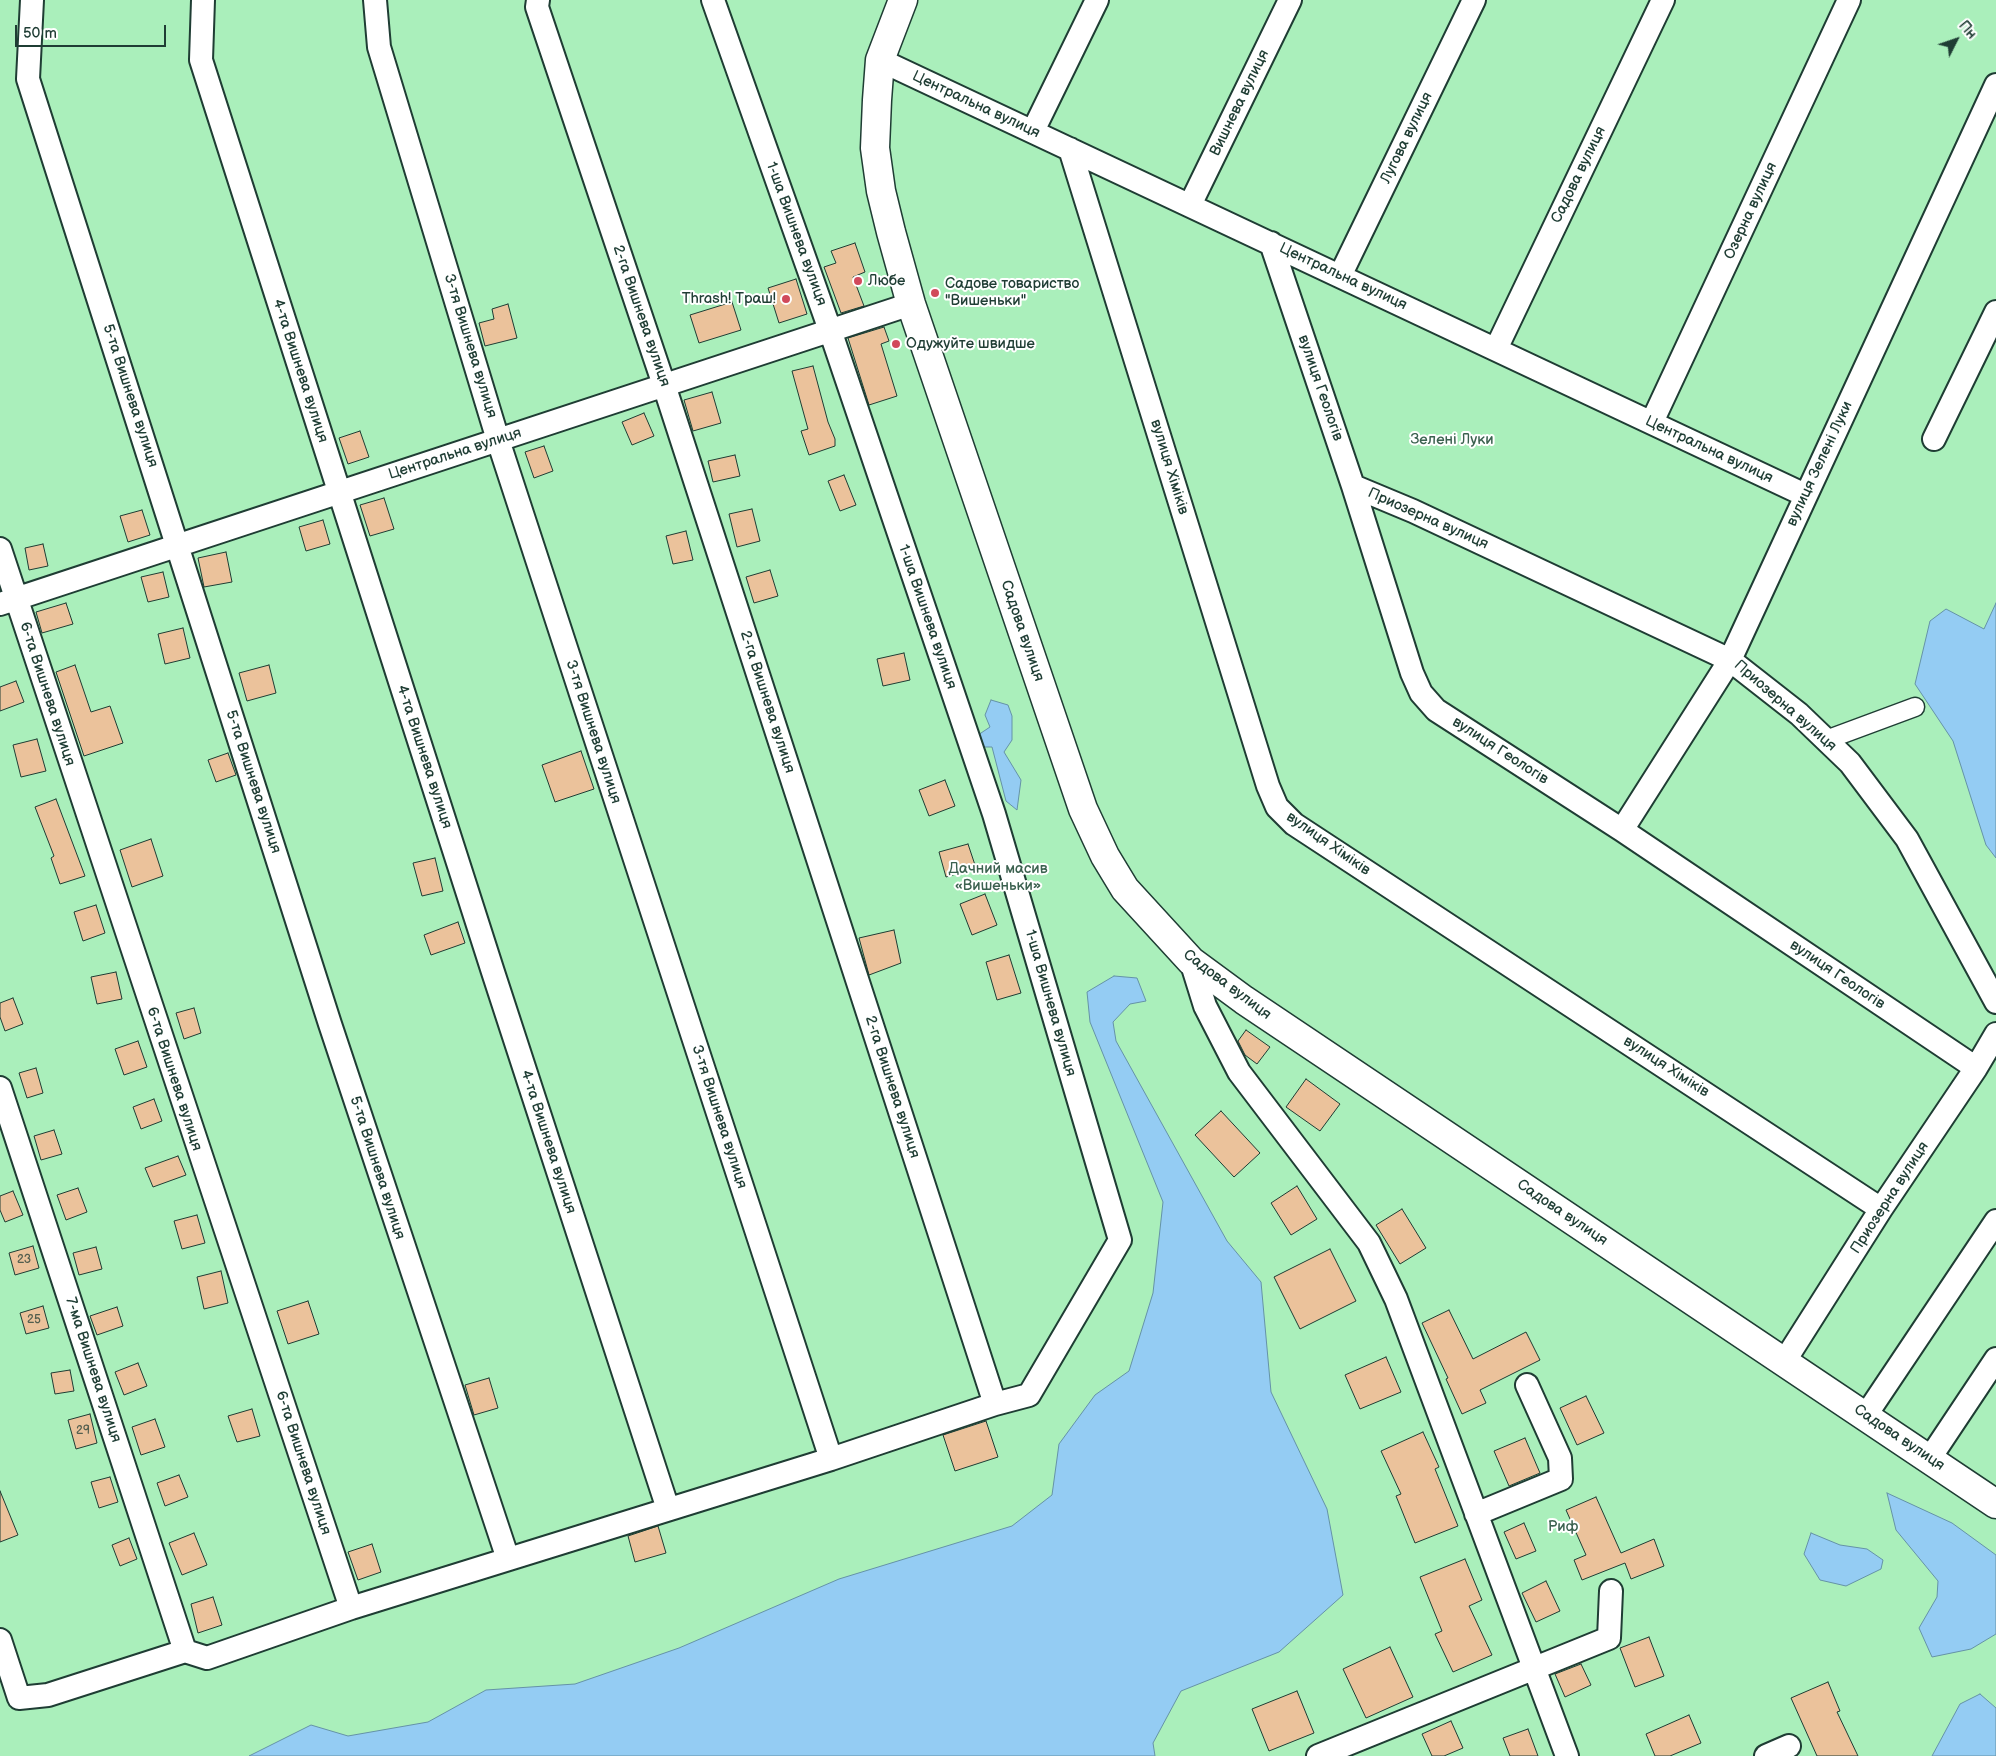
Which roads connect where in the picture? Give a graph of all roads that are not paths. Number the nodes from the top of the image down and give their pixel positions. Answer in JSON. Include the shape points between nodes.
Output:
{"nodes":[{"id":1,"x":32,"y":0,"type":"edge"},
{"id":2,"x":203,"y":0,"type":"edge"},
{"id":3,"x":375,"y":0,"type":"edge"},
{"id":4,"x":538,"y":0,"type":"edge"},
{"id":5,"x":713,"y":0,"type":"edge"},
{"id":6,"x":903,"y":0,"type":"edge"},
{"id":7,"x":1098,"y":0,"type":"edge"},
{"id":8,"x":1290,"y":0,"type":"edge"},
{"id":9,"x":1474,"y":0,"type":"edge"},
{"id":10,"x":1663,"y":0,"type":"edge"},
{"id":11,"x":1850,"y":0,"type":"edge"},
{"id":12,"x":880,"y":60,"type":"junction"},
{"id":13,"x":1996,"y":85,"type":"edge"},
{"id":14,"x":1033,"y":131,"type":"junction"},
{"id":15,"x":1070,"y":149,"type":"junction"},
{"id":16,"x":1190,"y":205,"type":"junction"},
{"id":17,"x":1271,"y":243,"type":"junction"},
{"id":18,"x":1340,"y":276,"type":"junction"},
{"id":19,"x":911,"y":304,"type":"junction"},
{"id":20,"x":1996,"y":312,"type":"edge"},
{"id":21,"x":830,"y":330,"type":"junction"},
{"id":22,"x":1496,"y":349,"type":"junction"},
{"id":23,"x":664,"y":385,"type":"junction"},
{"id":24,"x":1652,"y":422,"type":"junction"},
{"id":25,"x":1934,"y":439,"type":"dead end"},
{"id":26,"x":498,"y":440,"type":"junction"},
{"id":27,"x":1353,"y":486,"type":"junction"},
{"id":28,"x":339,"y":492,"type":"junction"},
{"id":29,"x":1805,"y":495,"type":"junction"},
{"id":30,"x":178,"y":545,"type":"junction"},
{"id":31,"x":0,"y":549,"type":"edge"},
{"id":32,"x":8,"y":601,"type":"edge"},
{"id":33,"x":1730,"y":660,"type":"junction"},
{"id":34,"x":1915,"y":707,"type":"dead end"},
{"id":35,"x":1826,"y":740,"type":"junction"},
{"id":36,"x":1622,"y":830,"type":"junction"},
{"id":37,"x":1191,"y":961,"type":"junction"},
{"id":38,"x":1996,"y":1002,"type":"edge"},
{"id":39,"x":1996,"y":1034,"type":"edge"},
{"id":40,"x":1976,"y":1068,"type":"junction"},
{"id":41,"x":0,"y":1088,"type":"edge"},
{"id":42,"x":1881,"y":1209,"type":"junction"},
{"id":43,"x":1996,"y":1221,"type":"edge"},
{"id":44,"x":1996,"y":1359,"type":"edge"},
{"id":45,"x":1784,"y":1362,"type":"junction"},
{"id":46,"x":1528,"y":1385,"type":"dead end"},
{"id":47,"x":995,"y":1404,"type":"junction"},
{"id":48,"x":1866,"y":1415,"type":"junction"},
{"id":49,"x":1930,"y":1458,"type":"junction"},
{"id":50,"x":831,"y":1459,"type":"junction"},
{"id":51,"x":1996,"y":1504,"type":"edge"},
{"id":52,"x":668,"y":1510,"type":"junction"},
{"id":53,"x":1476,"y":1514,"type":"junction"},
{"id":54,"x":508,"y":1559,"type":"junction"},
{"id":55,"x":1611,"y":1591,"type":"dead end"},
{"id":56,"x":351,"y":1608,"type":"junction"},
{"id":57,"x":0,"y":1640,"type":"edge"},
{"id":58,"x":185,"y":1651,"type":"junction"},
{"id":59,"x":1534,"y":1669,"type":"junction"},
{"id":60,"x":1789,"y":1746,"type":"dead end"},
{"id":61,"x":1318,"y":1756,"type":"edge"},
{"id":62,"x":1567,"y":1756,"type":"edge"},
{"id":63,"x":1766,"y":1756,"type":"edge"}],
"edges":[{"from":1,"to":30,"type":"street","name":"5-та Вишнева вулиця","via":[[28,79]]},
{"from":2,"to":28,"type":"street","name":"4-та Вишнева вулиця","via":[[201,60]]},
{"from":3,"to":26,"type":"street","name":"3-тя Вишнева вулиця","via":[[379,47]]},
{"from":4,"to":23,"type":"street","name":"2-га Вишнева вулиця","via":[[537,7]]},
{"from":5,"to":21,"type":"street","name":"1-ша Вишнева вулиця"},
{"from":6,"to":12,"type":"street","name":"Садова вулиця"},
{"from":7,"to":14,"type":"street"},
{"from":8,"to":16,"type":"street","name":"Вишнева вулиця"},
{"from":9,"to":18,"type":"street","name":"Лугова вулиця"},
{"from":10,"to":22,"type":"street","name":"Садова вулиця"},
{"from":11,"to":24,"type":"street","name":"Озерна вулиця"},
{"from":12,"to":14,"type":"street","name":"Центральна вулиця"},
{"from":12,"to":19,"type":"street","name":"Садова вулиця","via":[[875,148],[881,191]]},
{"from":13,"to":29,"type":"street","name":"вулиця Зелені Луки"},
{"from":14,"to":15,"type":"street","name":"Центральна вулиця"},
{"from":15,"to":16,"type":"street","name":"Центральна вулиця"},
{"from":15,"to":42,"type":"street","name":"вулиця Хіміків","via":[[1277,807],[1302,829]]},
{"from":16,"to":17,"type":"street","name":"Центральна вулиця"},
{"from":17,"to":18,"type":"street","name":"Центральна вулиця"},
{"from":17,"to":27,"type":"street","name":"вулиця Геологів"},
{"from":18,"to":22,"type":"street","name":"Центральна вулиця"},
{"from":19,"to":21,"type":"street","name":"Центральна вулиця"},
{"from":19,"to":37,"type":"street","name":"Садова вулиця","via":[[1083,809],[1125,890]]},
{"from":20,"to":25,"type":"street"},
{"from":21,"to":23,"type":"street","name":"Центральна вулиця"},
{"from":21,"to":47,"type":"street","name":"1-ша Вишнева вулиця","via":[[994,814],[1120,1240],[1029,1395]]},
{"from":22,"to":24,"type":"street","name":"Центральна вулиця"},
{"from":23,"to":26,"type":"street","name":"Центральна вулиця"},
{"from":23,"to":47,"type":"street","name":"2-га Вишнева вулиця"},
{"from":24,"to":29,"type":"street","name":"Центральна вулиця"},
{"from":26,"to":28,"type":"street","name":"Центральна вулиця"},
{"from":26,"to":50,"type":"street","name":"3-тя Вишнева вулиця"},
{"from":27,"to":33,"type":"street","name":"Приозерна вулиця"},
{"from":27,"to":36,"type":"street","name":"вулиця Геологів","via":[[1421,693],[1436,710]]},
{"from":28,"to":30,"type":"street","name":"Центральна вулиця"},
{"from":28,"to":52,"type":"street","name":"4-та Вишнева вулиця"},
{"from":29,"to":33,"type":"street","name":"вулиця Зелені Луки"},
{"from":30,"to":32,"type":"street","name":"Центральна вулиця"},
{"from":30,"to":54,"type":"street","name":"5-та Вишнева вулиця","via":[[330,1024]]},
{"from":31,"to":32,"type":"street","name":"6-та Вишнева вулиця"},
{"from":32,"to":56,"type":"street","name":"6-та Вишнева вулиця"},
{"from":33,"to":35,"type":"street","name":"Приозерна вулиця","via":[[1799,714]]},
{"from":33,"to":36,"type":"street","name":"вулиця Зелені Луки"},
{"from":34,"to":35,"type":"street"},
{"from":35,"to":38,"type":"street","name":"Приозерна вулиця","via":[[1850,763],[1907,839]]},
{"from":36,"to":40,"type":"street","name":"вулиця Геологів"},
{"from":37,"to":45,"type":"street","name":"Садова вулиця","via":[[1244,1000]]},
{"from":37,"to":53,"type":"street","via":[[1205,1006],[1239,1072],[1369,1243],[1396,1300]]},
{"from":39,"to":40,"type":"street","name":"Приозерна вулиця"},
{"from":40,"to":42,"type":"street","name":"Приозерна вулиця"},
{"from":41,"to":58,"type":"street","name":"7-ма Вишнева вулиця"},
{"from":42,"to":45,"type":"street","name":"Приозерна вулиця"},
{"from":43,"to":48,"type":"street"},
{"from":44,"to":49,"type":"street"},
{"from":45,"to":48,"type":"street","name":"Садова вулиця"},
{"from":46,"to":53,"type":"street","via":[[1560,1458],[1561,1479]]},
{"from":47,"to":50,"type":"street"},
{"from":48,"to":49,"type":"street","name":"Садова вулиця"},
{"from":49,"to":51,"type":"street","name":"Садова вулиця"},
{"from":50,"to":52,"type":"street"},
{"from":52,"to":54,"type":"street"},
{"from":53,"to":59,"type":"street"},
{"from":54,"to":56,"type":"street"},
{"from":55,"to":59,"type":"street","via":[[1609,1638]]},
{"from":56,"to":58,"type":"street","via":[[207,1658]]},
{"from":57,"to":58,"type":"street","via":[[19,1698],[48,1695]]},
{"from":59,"to":61,"type":"street"},
{"from":59,"to":62,"type":"street"},
{"from":60,"to":63,"type":"street"}]}
